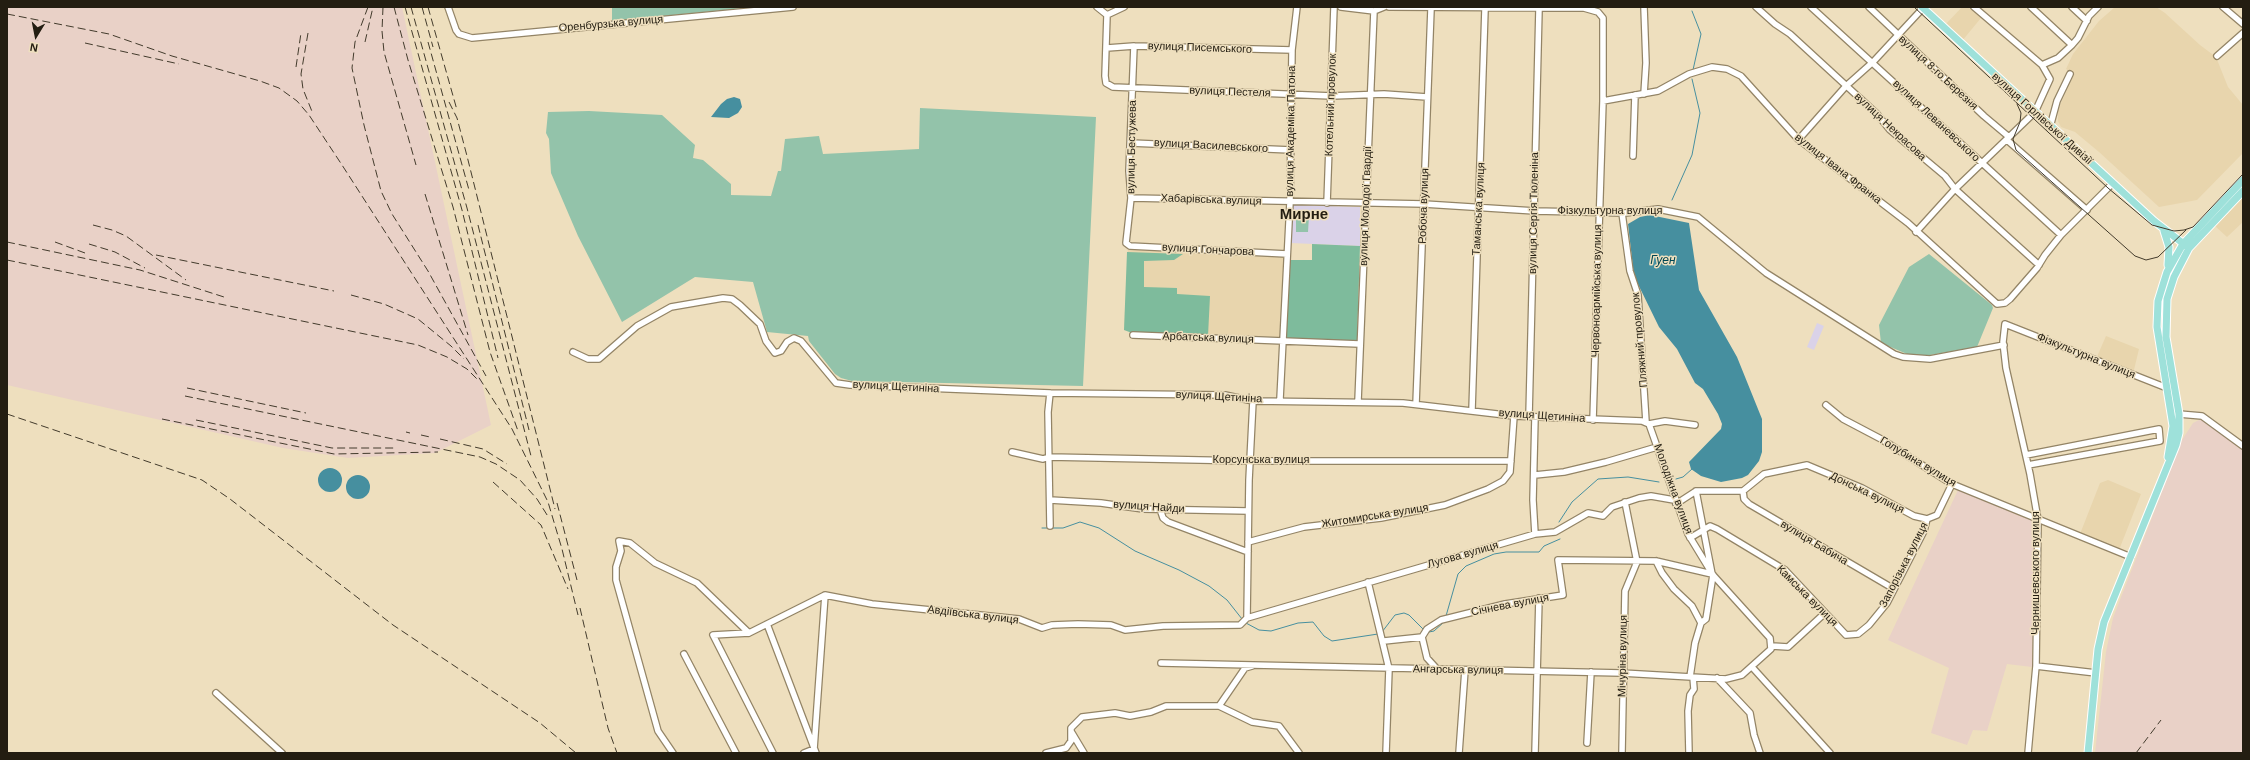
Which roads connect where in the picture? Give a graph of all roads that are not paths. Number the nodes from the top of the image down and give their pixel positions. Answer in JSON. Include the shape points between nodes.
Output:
{"nodes":[{"id":1,"x":448,"y":7,"type":"edge"},
{"id":2,"x":793,"y":7,"type":"edge"},
{"id":3,"x":1097,"y":7,"type":"edge"},
{"id":4,"x":1124,"y":7,"type":"edge"},
{"id":5,"x":1297,"y":7,"type":"edge"},
{"id":6,"x":1334,"y":7,"type":"edge"},
{"id":7,"x":1340,"y":7,"type":"edge"},
{"id":8,"x":1384,"y":7,"type":"edge"},
{"id":9,"x":1389,"y":7,"type":"edge"},
{"id":10,"x":1644,"y":7,"type":"edge"},
{"id":11,"x":1756,"y":7,"type":"edge"},
{"id":12,"x":1811,"y":7,"type":"edge"},
{"id":13,"x":1869,"y":7,"type":"edge"},
{"id":14,"x":1923,"y":7,"type":"edge"},
{"id":15,"x":1974,"y":7,"type":"edge"},
{"id":16,"x":2031,"y":7,"type":"edge"},
{"id":17,"x":2072,"y":7,"type":"edge"},
{"id":18,"x":2098,"y":7,"type":"edge"},
{"id":19,"x":2223,"y":7,"type":"edge"},
{"id":20,"x":1431,"y":8,"type":"junction"},
{"id":21,"x":1498,"y":8,"type":"edge"},
{"id":22,"x":1584,"y":8,"type":"edge"},
{"id":23,"x":1485,"y":9,"type":"junction"},
{"id":24,"x":1539,"y":9,"type":"junction"},
{"id":25,"x":1374,"y":11,"type":"junction"},
{"id":26,"x":1107,"y":15,"type":"junction"},
{"id":27,"x":2087,"y":21,"type":"junction"},
{"id":28,"x":2243,"y":24,"type":"edge"},
{"id":29,"x":2243,"y":33,"type":"edge"},
{"id":30,"x":1898,"y":35,"type":"junction"},
{"id":31,"x":2072,"y":45,"type":"junction"},
{"id":32,"x":1134,"y":46,"type":"junction"},
{"id":33,"x":1107,"y":48,"type":"junction"},
{"id":34,"x":1292,"y":50,"type":"junction"},
{"id":35,"x":2217,"y":56,"type":"dead end"},
{"id":36,"x":1873,"y":62,"type":"junction"},
{"id":37,"x":2042,"y":65,"type":"junction"},
{"id":38,"x":2070,"y":74,"type":"dead end"},
{"id":39,"x":1846,"y":86,"type":"junction"},
{"id":40,"x":1133,"y":89,"type":"junction"},
{"id":41,"x":1292,"y":94,"type":"junction"},
{"id":42,"x":1644,"y":94,"type":"junction"},
{"id":43,"x":1371,"y":95,"type":"junction"},
{"id":44,"x":1636,"y":95,"type":"junction"},
{"id":45,"x":1332,"y":96,"type":"junction"},
{"id":46,"x":1428,"y":97,"type":"junction"},
{"id":47,"x":1603,"y":101,"type":"junction"},
{"id":48,"x":2035,"y":112,"type":"junction"},
{"id":49,"x":2050,"y":127,"type":"junction"},
{"id":50,"x":2008,"y":138,"type":"junction"},
{"id":51,"x":1799,"y":139,"type":"junction"},
{"id":52,"x":1131,"y":143,"type":"junction"},
{"id":53,"x":1291,"y":150,"type":"junction"},
{"id":54,"x":1633,"y":156,"type":"dead end"},
{"id":55,"x":1982,"y":164,"type":"junction"},
{"id":56,"x":2243,"y":180,"type":"edge"},
{"id":57,"x":2113,"y":183,"type":"junction"},
{"id":58,"x":1955,"y":189,"type":"junction"},
{"id":59,"x":2243,"y":191,"type":"edge"},
{"id":60,"x":1131,"y":198,"type":"junction"},
{"id":61,"x":1290,"y":202,"type":"junction"},
{"id":62,"x":1326,"y":203,"type":"junction"},
{"id":63,"x":1366,"y":203,"type":"junction"},
{"id":64,"x":1424,"y":204,"type":"junction"},
{"id":65,"x":1478,"y":208,"type":"junction"},
{"id":66,"x":2086,"y":210,"type":"junction"},
{"id":67,"x":1535,"y":211,"type":"junction"},
{"id":68,"x":1598,"y":212,"type":"junction"},
{"id":69,"x":1622,"y":213,"type":"junction"},
{"id":70,"x":2164,"y":229,"type":"junction"},
{"id":71,"x":1916,"y":232,"type":"junction"},
{"id":72,"x":2061,"y":235,"type":"junction"},
{"id":73,"x":1130,"y":246,"type":"joint"},
{"id":74,"x":2186,"y":246,"type":"junction"},
{"id":75,"x":1287,"y":254,"type":"junction"},
{"id":76,"x":2039,"y":265,"type":"junction"},
{"id":77,"x":2167,"y":272,"type":"junction"},
{"id":78,"x":2005,"y":324,"type":"joint"},
{"id":79,"x":1133,"y":335,"type":"dead end"},
{"id":80,"x":1283,"y":342,"type":"junction"},
{"id":81,"x":1359,"y":344,"type":"junction"},
{"id":82,"x":2004,"y":345,"type":"junction"},
{"id":83,"x":573,"y":352,"type":"dead end"},
{"id":84,"x":2167,"y":388,"type":"junction"},
{"id":85,"x":1050,"y":393,"type":"junction"},
{"id":86,"x":1280,"y":400,"type":"junction"},
{"id":87,"x":1253,"y":401,"type":"junction"},
{"id":88,"x":1358,"y":401,"type":"junction"},
{"id":89,"x":1416,"y":404,"type":"junction"},
{"id":90,"x":1826,"y":405,"type":"dead end"},
{"id":91,"x":1472,"y":410,"type":"junction"},
{"id":92,"x":2180,"y":414,"type":"junction"},
{"id":93,"x":1514,"y":416,"type":"junction"},
{"id":94,"x":1532,"y":417,"type":"junction"},
{"id":95,"x":1593,"y":420,"type":"junction"},
{"id":96,"x":1648,"y":423,"type":"junction"},
{"id":97,"x":1695,"y":425,"type":"dead end"},
{"id":98,"x":1658,"y":446,"type":"junction"},
{"id":99,"x":2243,"y":446,"type":"edge"},
{"id":100,"x":1012,"y":452,"type":"dead end"},
{"id":101,"x":2026,"y":456,"type":"junction"},
{"id":102,"x":1049,"y":457,"type":"junction"},
{"id":103,"x":1250,"y":461,"type":"junction"},
{"id":104,"x":1511,"y":461,"type":"junction"},
{"id":105,"x":2028,"y":465,"type":"junction"},
{"id":106,"x":1535,"y":475,"type":"junction"},
{"id":107,"x":1952,"y":484,"type":"junction"},
{"id":108,"x":2159,"y":486,"type":"junction"},
{"id":109,"x":1696,"y":491,"type":"junction"},
{"id":110,"x":1743,"y":491,"type":"junction"},
{"id":111,"x":1050,"y":500,"type":"junction"},
{"id":112,"x":1625,"y":502,"type":"junction"},
{"id":113,"x":1675,"y":502,"type":"junction"},
{"id":114,"x":1160,"y":509,"type":"junction"},
{"id":115,"x":1248,"y":511,"type":"junction"},
{"id":116,"x":1927,"y":519,"type":"junction"},
{"id":117,"x":2038,"y":520,"type":"junction"},
{"id":118,"x":1050,"y":526,"type":"dead end"},
{"id":119,"x":1704,"y":529,"type":"junction"},
{"id":120,"x":1535,"y":534,"type":"junction"},
{"id":121,"x":1690,"y":538,"type":"junction"},
{"id":122,"x":1248,"y":542,"type":"junction"},
{"id":123,"x":1248,"y":552,"type":"junction"},
{"id":124,"x":2131,"y":557,"type":"junction"},
{"id":125,"x":1656,"y":561,"type":"junction"},
{"id":126,"x":1636,"y":562,"type":"junction"},
{"id":127,"x":1712,"y":574,"type":"junction"},
{"id":128,"x":1368,"y":582,"type":"junction"},
{"id":129,"x":1894,"y":589,"type":"junction"},
{"id":130,"x":825,"y":595,"type":"junction"},
{"id":131,"x":1540,"y":598,"type":"junction"},
{"id":132,"x":2112,"y":606,"type":"junction"},
{"id":133,"x":1825,"y":613,"type":"junction"},
{"id":134,"x":1247,"y":618,"type":"junction"},
{"id":135,"x":1701,"y":623,"type":"junction"},
{"id":136,"x":766,"y":624,"type":"junction"},
{"id":137,"x":749,"y":633,"type":"junction"},
{"id":138,"x":1424,"y":633,"type":"junction"},
{"id":139,"x":1846,"y":635,"type":"joint"},
{"id":140,"x":1384,"y":642,"type":"junction"},
{"id":141,"x":1772,"y":646,"type":"junction"},
{"id":142,"x":684,"y":654,"type":"dead end"},
{"id":143,"x":1161,"y":663,"type":"dead end"},
{"id":144,"x":1256,"y":664,"type":"junction"},
{"id":145,"x":2036,"y":666,"type":"junction"},
{"id":146,"x":1752,"y":667,"type":"junction"},
{"id":147,"x":1389,"y":669,"type":"junction"},
{"id":148,"x":1437,"y":669,"type":"junction"},
{"id":149,"x":1465,"y":670,"type":"junction"},
{"id":150,"x":1537,"y":671,"type":"junction"},
{"id":151,"x":1591,"y":672,"type":"junction"},
{"id":152,"x":1622,"y":673,"type":"junction"},
{"id":153,"x":2096,"y":673,"type":"junction"},
{"id":154,"x":1691,"y":677,"type":"junction"},
{"id":155,"x":1718,"y":678,"type":"junction"},
{"id":156,"x":216,"y":693,"type":"dead end"},
{"id":157,"x":1219,"y":706,"type":"junction"},
{"id":158,"x":1071,"y":733,"type":"junction"},
{"id":159,"x":1587,"y":743,"type":"dead end"},
{"id":160,"x":815,"y":751,"type":"edge"},
{"id":161,"x":282,"y":753,"type":"edge"},
{"id":162,"x":673,"y":753,"type":"edge"},
{"id":163,"x":736,"y":753,"type":"edge"},
{"id":164,"x":773,"y":753,"type":"edge"},
{"id":165,"x":804,"y":753,"type":"edge"},
{"id":166,"x":1046,"y":753,"type":"edge"},
{"id":167,"x":1084,"y":753,"type":"edge"},
{"id":168,"x":1299,"y":753,"type":"edge"},
{"id":169,"x":1386,"y":753,"type":"edge"},
{"id":170,"x":1459,"y":753,"type":"edge"},
{"id":171,"x":1535,"y":753,"type":"edge"},
{"id":172,"x":1622,"y":753,"type":"edge"},
{"id":173,"x":1689,"y":753,"type":"edge"},
{"id":174,"x":1760,"y":753,"type":"edge"},
{"id":175,"x":1830,"y":753,"type":"edge"},
{"id":176,"x":2028,"y":753,"type":"edge"},
{"id":177,"x":2088,"y":753,"type":"edge"},
{"id":178,"x":2092,"y":753,"type":"edge"}],
"edges":[{"from":1,"to":2,"type":"street","name":"Оренбурзька вулиця","via":[[459,34],[472,38]]},
{"from":3,"to":26,"type":"street"},
{"from":4,"to":26,"type":"street"},
{"from":5,"to":34,"type":"street","name":"вулиця Академіка Патона"},
{"from":6,"to":45,"type":"street","name":"Котельний провулок"},
{"from":7,"to":25,"type":"street"},
{"from":8,"to":25,"type":"street"},
{"from":9,"to":20,"type":"street"},
{"from":10,"to":42,"type":"street"},
{"from":11,"to":39,"type":"street","name":"вулиця Некрасова","via":[[1790,34]]},
{"from":12,"to":36,"type":"street","name":"вулиця Леваневського"},
{"from":13,"to":30,"type":"street","name":"вулиця 8-го Березня"},
{"from":14,"to":30,"type":"street"},
{"from":14,"to":48,"type":"main road","name":"вулиця Горлівської Дивізії"},
{"from":15,"to":37,"type":"street"},
{"from":16,"to":31,"type":"street"},
{"from":17,"to":27,"type":"street"},
{"from":18,"to":27,"type":"street"},
{"from":19,"to":28,"type":"street"},
{"from":20,"to":23,"type":"street"},
{"from":20,"to":46,"type":"street","name":"Робоча вулиця"},
{"from":21,"to":23,"type":"street"},
{"from":21,"to":24,"type":"street"},
{"from":22,"to":24,"type":"street"},
{"from":22,"to":47,"type":"street","name":"Червоноармійська вулиця","via":[[1598,12],[1603,18]]},
{"from":23,"to":65,"type":"street","name":"Таманська вулиця"},
{"from":24,"to":67,"type":"street","name":"вулиця Сергія Тюленіна"},
{"from":25,"to":43,"type":"street","name":"вулиця Молодої Гвардії"},
{"from":26,"to":33,"type":"street"},
{"from":27,"to":31,"type":"street"},
{"from":29,"to":35,"type":"street"},
{"from":30,"to":36,"type":"street"},
{"from":30,"to":50,"type":"street","name":"вулиця 8-го Березня"},
{"from":31,"to":37,"type":"street","via":[[2058,58]]},
{"from":32,"to":33,"type":"street","name":"вулиця Писемського"},
{"from":32,"to":34,"type":"street","name":"вулиця Писемського"},
{"from":32,"to":40,"type":"street","name":"вулиця Бестужева"},
{"from":33,"to":40,"type":"street","name":"вулиця Пестеля","via":[[1106,83],[1113,87]]},
{"from":34,"to":41,"type":"street","name":"вулиця Академіка Патона"},
{"from":36,"to":39,"type":"street"},
{"from":36,"to":55,"type":"street","name":"вулиця Леваневського"},
{"from":37,"to":48,"type":"street","via":[[2050,79]]},
{"from":38,"to":49,"type":"street","via":[[2057,101]]},
{"from":39,"to":51,"type":"street"},
{"from":39,"to":58,"type":"street","name":"вулиця Некрасова","via":[[1877,114],[1890,130],[1945,176]]},
{"from":40,"to":41,"type":"street","name":"вулиця Пестеля"},
{"from":40,"to":52,"type":"street","name":"вулиця Бестужева"},
{"from":41,"to":45,"type":"street","name":"вулиця Пестеля"},
{"from":41,"to":53,"type":"street","name":"вулиця Академіка Патона"},
{"from":42,"to":44,"type":"street","name":"вулиця Івана Франка"},
{"from":42,"to":51,"type":"street","name":"вулиця Івана Франка","via":[[1658,91],[1689,74],[1712,67],[1727,69],[1750,84]]},
{"from":43,"to":45,"type":"street","name":"вулиця Пестеля"},
{"from":43,"to":46,"type":"street","name":"вулиця Пестеля"},
{"from":43,"to":63,"type":"street","name":"вулиця Молодої Гвардії"},
{"from":44,"to":47,"type":"street","name":"вулиця Івана Франка"},
{"from":44,"to":54,"type":"street"},
{"from":45,"to":62,"type":"street","name":"Котельний провулок"},
{"from":46,"to":64,"type":"street","name":"Робоча вулиця"},
{"from":47,"to":68,"type":"street","name":"Червоноармійська вулиця"},
{"from":48,"to":49,"type":"main road","name":"вулиця Горлівської Дивізії"},
{"from":48,"to":50,"type":"street"},
{"from":49,"to":57,"type":"main road","name":"вулиця Горлівської Дивізії"},
{"from":50,"to":55,"type":"street"},
{"from":50,"to":66,"type":"street","name":"вулиця 8-го Березня"},
{"from":51,"to":71,"type":"street","name":"вулиця Івана Франка","via":[[1908,223]]},
{"from":52,"to":53,"type":"street","name":"вулиця Василевського"},
{"from":52,"to":60,"type":"street","name":"вулиця Бестужева"},
{"from":53,"to":61,"type":"street","name":"вулиця Академіка Патона"},
{"from":55,"to":58,"type":"street"},
{"from":55,"to":72,"type":"street","name":"вулиця Леваневського"},
{"from":56,"to":74,"type":"main road"},
{"from":57,"to":66,"type":"street"},
{"from":57,"to":70,"type":"main road","name":"вулиця Горлівської Дивізії"},
{"from":58,"to":71,"type":"street"},
{"from":58,"to":76,"type":"street","name":"вулиця Некрасова"},
{"from":59,"to":74,"type":"main road"},
{"from":60,"to":61,"type":"street","name":"Хабарівська вулиця"},
{"from":60,"to":73,"type":"street","name":"вулиця Бестужева","via":[[1126,241]]},
{"from":61,"to":62,"type":"street","name":"Фізкультурна вулиця"},
{"from":61,"to":75,"type":"street","name":"вулиця Академіка Патона"},
{"from":62,"to":63,"type":"street","name":"Фізкультурна вулиця"},
{"from":63,"to":64,"type":"street","name":"Фізкультурна вулиця"},
{"from":63,"to":81,"type":"street","name":"вулиця Молодої Гвардії","via":[[1362,330]]},
{"from":64,"to":65,"type":"street","name":"Фізкультурна вулиця"},
{"from":64,"to":89,"type":"street","name":"Робоча вулиця"},
{"from":65,"to":67,"type":"street","name":"Фізкультурна вулиця"},
{"from":65,"to":91,"type":"street","name":"Таманська вулиця"},
{"from":66,"to":72,"type":"street"},
{"from":67,"to":68,"type":"street","name":"Фізкультурна вулиця"},
{"from":67,"to":94,"type":"street","name":"вулиця Сергія Тюленіна"},
{"from":68,"to":69,"type":"street","name":"Фізкультурна вулиця"},
{"from":68,"to":95,"type":"street","name":"Червоноармійська вулиця"},
{"from":69,"to":82,"type":"street","name":"Фізкультурна вулиця","via":[[1658,209],[1698,217],[1766,272],[1894,354],[1926,359]]},
{"from":69,"to":96,"type":"street","name":"Пляжний провулок","via":[[1630,271],[1638,295]]},
{"from":70,"to":74,"type":"main road","name":"вулиця Горлівської Дивізії"},
{"from":70,"to":77,"type":"main road","via":[[2169,246]]},
{"from":71,"to":76,"type":"street","name":"вулиця Івана Франка","via":[[1997,304],[2010,299]]},
{"from":72,"to":76,"type":"street"},
{"from":73,"to":75,"type":"street","name":"вулиця Гончарова"},
{"from":74,"to":77,"type":"main road"},
{"from":74,"to":92,"type":"main road","via":[[2170,288],[2166,317],[2166,337]]},
{"from":75,"to":80,"type":"street","name":"вулиця Академіка Патона"},
{"from":77,"to":84,"type":"main road","via":[[2158,302],[2157,317]]},
{"from":78,"to":82,"type":"street","name":"Чернишевського вулиця"},
{"from":78,"to":84,"type":"street","name":"Фізкультурна вулиця"},
{"from":79,"to":80,"type":"street","name":"Арбатська вулиця"},
{"from":80,"to":81,"type":"street","name":"Арбатська вулиця"},
{"from":80,"to":86,"type":"street","name":"вулиця Академіка Патона"},
{"from":81,"to":88,"type":"street","name":"вулиця Молодої Гвардії"},
{"from":82,"to":101,"type":"street","name":"Чернишевського вулиця","via":[[2006,368]]},
{"from":83,"to":85,"type":"street","name":"вулиця Щетиніна","via":[[588,359],[599,359],[637,326],[671,308],[723,298],[732,299],[760,324],[766,341],[775,353],[781,351],[787,342],[794,338],[801,341],[836,383]]},
{"from":84,"to":108,"type":"main road","via":[[2172,433]]},
{"from":85,"to":87,"type":"street","name":"вулиця Щетиніна","via":[[1225,395]]},
{"from":85,"to":102,"type":"street"},
{"from":86,"to":87,"type":"street","name":"вулиця Щетиніна"},
{"from":86,"to":88,"type":"street","name":"вулиця Щетиніна"},
{"from":87,"to":103,"type":"street"},
{"from":88,"to":89,"type":"street","name":"вулиця Щетиніна"},
{"from":89,"to":91,"type":"street","name":"вулиця Щетиніна"},
{"from":90,"to":107,"type":"street","name":"Голубина вулиця","via":[[1843,419],[1881,439]]},
{"from":91,"to":93,"type":"street","name":"вулиця Щетиніна"},
{"from":92,"to":99,"type":"street","via":[[2202,416]]},
{"from":92,"to":108,"type":"main road","via":[[2178,440]]},
{"from":93,"to":94,"type":"street","name":"вулиця Щетиніна"},
{"from":93,"to":104,"type":"street","name":"Житомирська вулиця"},
{"from":94,"to":95,"type":"street","name":"вулиця Щетиніна"},
{"from":94,"to":106,"type":"street","name":"вулиця Сергія Тюленіна"},
{"from":95,"to":96,"type":"street","name":"вулиця Щетиніна"},
{"from":96,"to":97,"type":"street","name":"вулиця Щетиніна","via":[[1665,421]]},
{"from":96,"to":98,"type":"street","name":"Молодіжна вулиця"},
{"from":98,"to":106,"type":"street","via":[[1564,472]]},
{"from":98,"to":113,"type":"street","name":"Молодіжна вулиця"},
{"from":100,"to":102,"type":"street","name":"Корсунська вулиця","via":[[1038,459]]},
{"from":101,"to":105,"type":"street","name":"Чернишевського вулиця"},
{"from":101,"to":105,"type":"street","via":[[2159,429],[2160,441]]},
{"from":102,"to":103,"type":"street","name":"Корсунська вулиця"},
{"from":102,"to":111,"type":"street"},
{"from":103,"to":104,"type":"street","name":"Корсунська вулиця"},
{"from":103,"to":115,"type":"street"},
{"from":104,"to":122,"type":"street","name":"Житомирська вулиця","via":[[1510,472],[1503,481],[1488,490],[1455,502],[1381,518],[1304,527]]},
{"from":105,"to":117,"type":"street","name":"Чернишевського вулиця"},
{"from":106,"to":120,"type":"street","name":"вулиця Сергія Тюленіна"},
{"from":107,"to":116,"type":"street","name":"Запорізька вулиця","via":[[1937,515]]},
{"from":107,"to":117,"type":"street","name":"Голубина вулиця"},
{"from":108,"to":124,"type":"main road"},
{"from":109,"to":110,"type":"street"},
{"from":109,"to":113,"type":"street"},
{"from":109,"to":119,"type":"street"},
{"from":110,"to":116,"type":"street","name":"Донська вулиця","via":[[1764,474],[1807,465],[1862,488],[1914,516]]},
{"from":110,"to":129,"type":"street","name":"вулиця Бабича","via":[[1744,499],[1749,504]]},
{"from":111,"to":114,"type":"street","name":"вулиця Найди"},
{"from":111,"to":118,"type":"street"},
{"from":112,"to":113,"type":"street","name":"Лугова вулиця","via":[[1651,496]]},
{"from":112,"to":120,"type":"street","name":"Лугова вулиця","via":[[1612,507],[1603,516],[1588,513],[1555,532]]},
{"from":112,"to":126,"type":"street"},
{"from":113,"to":121,"type":"street","name":"Молодіжна вулиця"},
{"from":114,"to":115,"type":"street","name":"вулиця Найди"},
{"from":114,"to":123,"type":"street","via":[[1163,518],[1168,522]]},
{"from":115,"to":122,"type":"street"},
{"from":116,"to":129,"type":"street","name":"Запорізька вулиця","via":[[1924,531]]},
{"from":117,"to":124,"type":"street","name":"Голубина вулиця"},
{"from":117,"to":145,"type":"street","name":"Чернишевського вулиця"},
{"from":119,"to":121,"type":"street"},
{"from":119,"to":127,"type":"street"},
{"from":119,"to":133,"type":"street","name":"Камська вулиця","via":[[1710,526],[1717,528],[1771,560],[1785,570]]},
{"from":120,"to":128,"type":"street","name":"Лугова вулиця"},
{"from":121,"to":127,"type":"street","name":"Молодіжна вулиця"},
{"from":122,"to":123,"type":"street"},
{"from":123,"to":134,"type":"street"},
{"from":124,"to":132,"type":"main road"},
{"from":125,"to":126,"type":"street"},
{"from":125,"to":127,"type":"street"},
{"from":125,"to":135,"type":"street","via":[[1674,589],[1692,606]]},
{"from":126,"to":131,"type":"street","name":"Січнева вулиця","via":[[1558,560],[1563,595]]},
{"from":126,"to":152,"type":"street","name":"Мічуріна вулиця","via":[[1625,591]]},
{"from":127,"to":135,"type":"street","via":[[1706,619]]},
{"from":127,"to":141,"type":"street","name":"Молодіжна вулиця","via":[[1767,633]]},
{"from":128,"to":134,"type":"street","name":"Лугова вулиця"},
{"from":128,"to":140,"type":"street"},
{"from":129,"to":139,"type":"street","name":"Запорізька вулиця","via":[[1887,603],[1869,625],[1858,634]]},
{"from":130,"to":134,"type":"street","name":"Авдіївська вулиця","via":[[872,604],[1018,619],[1042,628],[1078,624],[1111,625],[1125,630],[1163,626],[1240,625]]},
{"from":130,"to":136,"type":"street"},
{"from":130,"to":160,"type":"street"},
{"from":131,"to":138,"type":"street","name":"Січнева вулиця","via":[[1441,620]]},
{"from":131,"to":150,"type":"street"},
{"from":132,"to":153,"type":"main road","via":[[2102,630]]},
{"from":132,"to":178,"type":"main road","via":[[2103,652]]},
{"from":133,"to":139,"type":"street","name":"Камська вулиця"},
{"from":133,"to":141,"type":"street","via":[[1788,647]]},
{"from":135,"to":154,"type":"street","via":[[1695,643]]},
{"from":136,"to":137,"type":"street"},
{"from":136,"to":160,"type":"street"},
{"from":137,"to":162,"type":"street","via":[[697,583],[655,564],[630,544],[619,541],[621,551],[616,567],[616,580],[658,731]]},
{"from":137,"to":164,"type":"street","via":[[713,635]]},
{"from":138,"to":140,"type":"street"},
{"from":138,"to":148,"type":"street","via":[[1427,658]]},
{"from":140,"to":147,"type":"street"},
{"from":141,"to":146,"type":"street"},
{"from":142,"to":163,"type":"street"},
{"from":143,"to":144,"type":"street","name":"Ангарська вулиця"},
{"from":144,"to":147,"type":"street","name":"Ангарська вулиця"},
{"from":144,"to":157,"type":"street","via":[[1245,668]]},
{"from":145,"to":153,"type":"street"},
{"from":145,"to":176,"type":"street","name":"Чернишевського вулиця"},
{"from":146,"to":155,"type":"street","name":"Ангарська вулиця","via":[[1734,678]]},
{"from":146,"to":175,"type":"street"},
{"from":147,"to":148,"type":"street","name":"Ангарська вулиця"},
{"from":147,"to":169,"type":"street"},
{"from":148,"to":149,"type":"street","name":"Ангарська вулиця"},
{"from":149,"to":150,"type":"street","name":"Ангарська вулиця"},
{"from":149,"to":170,"type":"street"},
{"from":150,"to":151,"type":"street","name":"Ангарська вулиця"},
{"from":150,"to":171,"type":"street"},
{"from":151,"to":152,"type":"street","name":"Ангарська вулиця"},
{"from":151,"to":159,"type":"street"},
{"from":152,"to":154,"type":"street","name":"Ангарська вулиця"},
{"from":152,"to":172,"type":"street","name":"Мічуріна вулиця"},
{"from":153,"to":177,"type":"main road"},
{"from":154,"to":155,"type":"street","name":"Ангарська вулиця"},
{"from":154,"to":173,"type":"street","via":[[1694,688],[1690,695],[1688,711]]},
{"from":155,"to":174,"type":"street","via":[[1750,713]]},
{"from":156,"to":161,"type":"street"},
{"from":157,"to":158,"type":"street","via":[[1166,706],[1130,716],[1115,713],[1082,717],[1071,728]]},
{"from":157,"to":168,"type":"street","via":[[1252,722],[1279,726]]},
{"from":158,"to":166,"type":"street","via":[[1071,741],[1066,748]]},
{"from":158,"to":167,"type":"street"},
{"from":160,"to":165,"type":"street"}]}
